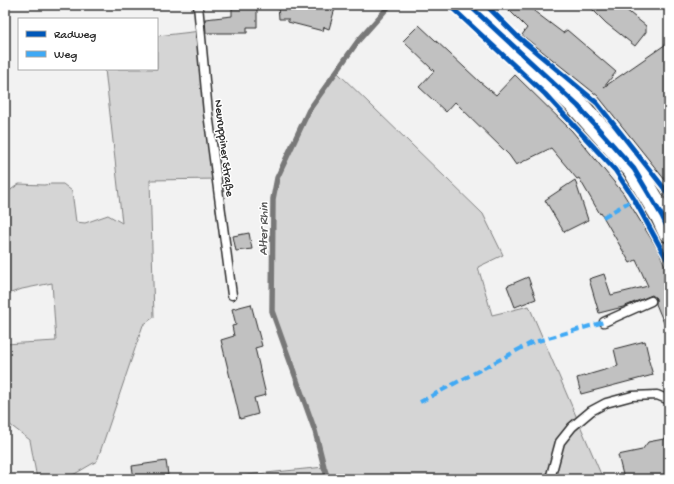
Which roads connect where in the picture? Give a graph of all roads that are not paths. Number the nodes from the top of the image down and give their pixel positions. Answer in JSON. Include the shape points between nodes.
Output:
{"nodes":[{"id":1,"x":198,"y":5,"type":"edge"},
{"id":2,"x":469,"y":5,"type":"edge"},
{"id":3,"x":669,"y":231,"type":"edge"},
{"id":4,"x":232,"y":294,"type":"dead end"},
{"id":5,"x":651,"y":301,"type":"dead end"},
{"id":6,"x":604,"y":322,"type":"dead end"},
{"id":7,"x":669,"y":400,"type":"edge"},
{"id":8,"x":550,"y":479,"type":"edge"}],
"edges":[{"from":1,"to":4,"type":"lane","name":"Neuruppiner Straße","via":[[208,113]]},
{"from":2,"to":3,"type":"main road","via":[[578,106],[629,163]]},
{"from":5,"to":6,"type":"lane"},
{"from":7,"to":8,"type":"lane","via":[[657,395],[632,396],[606,403],[591,411],[572,427],[560,442]]}]}
